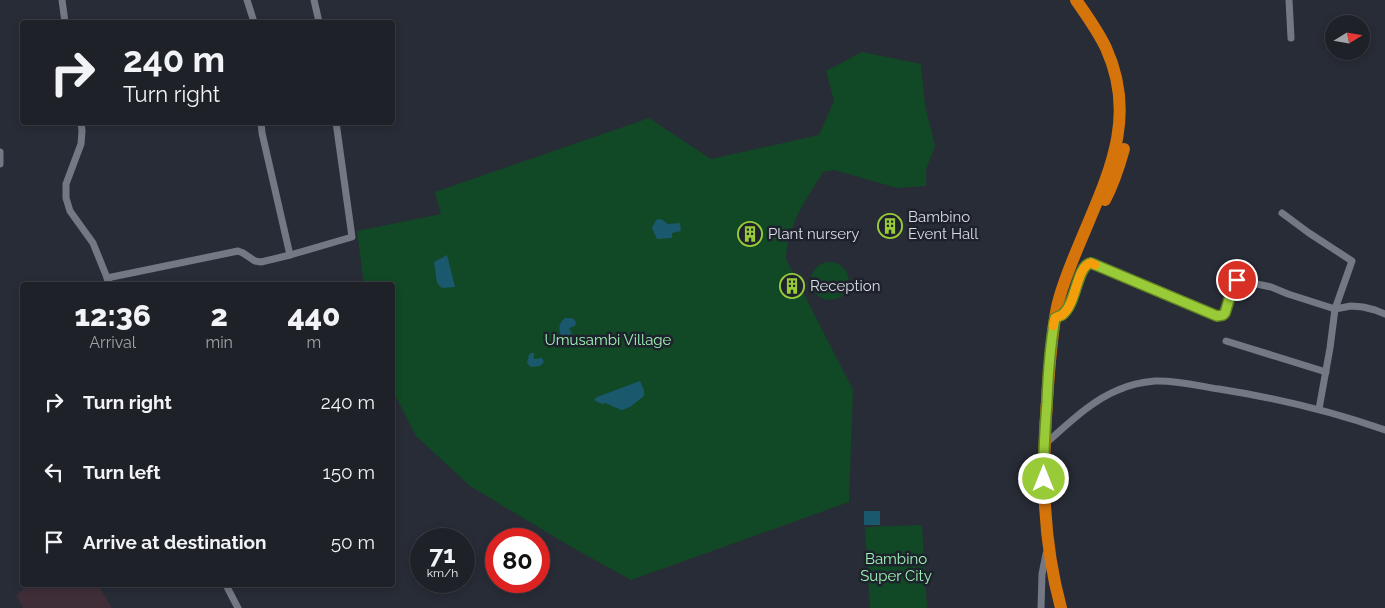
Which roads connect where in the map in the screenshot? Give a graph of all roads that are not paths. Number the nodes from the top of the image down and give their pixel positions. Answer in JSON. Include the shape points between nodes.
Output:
{"nodes":[{"id":1,"x":62,"y":0,"type":"edge"},
{"id":2,"x":247,"y":0,"type":"edge"},
{"id":3,"x":314,"y":0,"type":"edge"},
{"id":4,"x":1076,"y":0,"type":"edge"},
{"id":5,"x":1085,"y":0,"type":"edge"},
{"id":6,"x":1289,"y":0,"type":"edge"},
{"id":7,"x":65,"y":20,"type":"edge"},
{"id":8,"x":253,"y":20,"type":"edge"},
{"id":9,"x":319,"y":20,"type":"edge"},
{"id":10,"x":1291,"y":38,"type":"dead end"},
{"id":11,"x":81,"y":125,"type":"edge"},
{"id":12,"x":262,"y":125,"type":"edge"},
{"id":13,"x":336,"y":125,"type":"edge"},
{"id":14,"x":0,"y":152,"type":"edge"},
{"id":15,"x":0,"y":164,"type":"edge"},
{"id":16,"x":1282,"y":212,"type":"dead end"},
{"id":17,"x":1080,"y":241,"type":"junction"},
{"id":18,"x":290,"y":255,"type":"junction"},
{"id":19,"x":109,"y":281,"type":"edge"},
{"id":20,"x":1336,"y":309,"type":"junction"},
{"id":21,"x":1385,"y":314,"type":"edge"},
{"id":22,"x":1055,"y":318,"type":"junction"},
{"id":23,"x":1226,"y":342,"type":"dead end"},
{"id":24,"x":1326,"y":372,"type":"junction"},
{"id":25,"x":1319,"y":409,"type":"junction"},
{"id":26,"x":1385,"y":430,"type":"edge"},
{"id":27,"x":1044,"y":445,"type":"junction"},
{"id":28,"x":1048,"y":543,"type":"junction"},
{"id":29,"x":227,"y":587,"type":"edge"},
{"id":30,"x":238,"y":608,"type":"edge"},
{"id":31,"x":1041,"y":608,"type":"edge"},
{"id":32,"x":1060,"y":608,"type":"edge"}],
"edges":[{"from":1,"to":7,"type":"street"},
{"from":2,"to":8,"type":"street"},
{"from":3,"to":9,"type":"street"},
{"from":4,"to":17,"type":"highway","via":[[1106,48],[1120,101],[1118,139],[1112,162]]},
{"from":5,"to":17,"type":"highway","via":[[1113,46],[1128,104],[1121,160],[1112,186]]},
{"from":6,"to":10,"type":"street"},
{"from":11,"to":19,"type":"street","via":[[80,144],[66,184],[66,198],[70,211],[93,243]]},
{"from":12,"to":18,"type":"street"},
{"from":13,"to":18,"type":"street","via":[[352,237]]},
{"from":14,"to":15,"type":"street"},
{"from":16,"to":20,"type":"street","via":[[1352,261]]},
{"from":17,"to":22,"type":"highway","via":[[1064,280]]},
{"from":18,"to":19,"type":"street","via":[[258,262],[238,251]]},
{"from":20,"to":21,"type":"street","via":[[1363,307]]},
{"from":20,"to":22,"type":"street","via":[[1271,286],[1237,280],[1225,313],[1217,316],[1091,263],[1082,271],[1070,305],[1063,315]]},
{"from":20,"to":24,"type":"street"},
{"from":22,"to":27,"type":"highway"},
{"from":23,"to":24,"type":"street"},
{"from":24,"to":25,"type":"street"},
{"from":25,"to":26,"type":"street"},
{"from":25,"to":27,"type":"street","via":[[1232,391],[1153,381],[1119,389],[1101,398]]},
{"from":27,"to":28,"type":"highway","via":[[1044,507]]},
{"from":28,"to":31,"type":"street","via":[[1042,574]]},
{"from":28,"to":32,"type":"highway"},
{"from":29,"to":30,"type":"street"}]}
